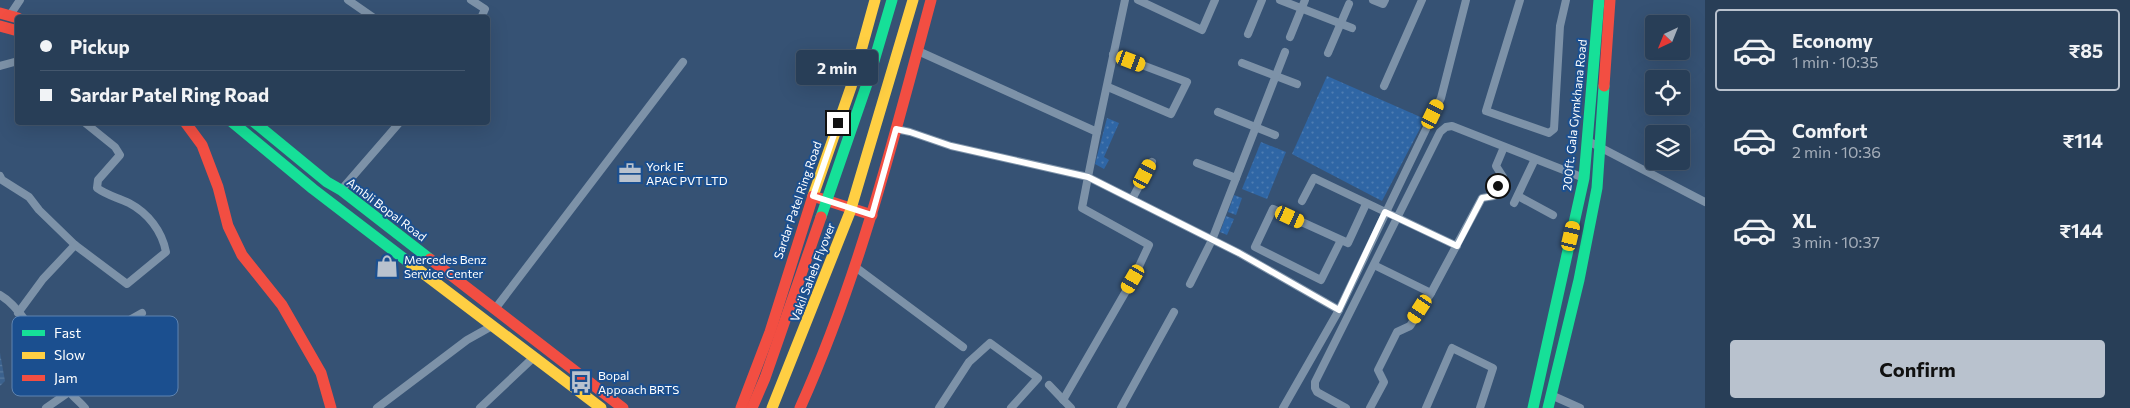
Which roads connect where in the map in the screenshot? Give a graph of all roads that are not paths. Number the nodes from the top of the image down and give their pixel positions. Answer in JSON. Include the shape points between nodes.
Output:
{"nodes":[{"id":1,"x":20,"y":0,"type":"edge"},
{"id":2,"x":472,"y":0,"type":"edge"},
{"id":3,"x":875,"y":0,"type":"edge"},
{"id":4,"x":892,"y":0,"type":"edge"},
{"id":5,"x":913,"y":0,"type":"edge"},
{"id":6,"x":931,"y":0,"type":"edge"},
{"id":7,"x":1124,"y":0,"type":"edge"},
{"id":8,"x":1138,"y":0,"type":"edge"},
{"id":9,"x":1262,"y":0,"type":"edge"},
{"id":10,"x":1280,"y":0,"type":"edge"},
{"id":11,"x":1305,"y":0,"type":"edge"},
{"id":12,"x":1373,"y":0,"type":"edge"},
{"id":13,"x":1385,"y":0,"type":"edge"},
{"id":14,"x":1422,"y":0,"type":"edge"},
{"id":15,"x":1466,"y":0,"type":"edge"},
{"id":16,"x":1520,"y":0,"type":"edge"},
{"id":17,"x":1566,"y":0,"type":"edge"},
{"id":18,"x":1599,"y":0,"type":"edge"},
{"id":19,"x":1610,"y":0,"type":"edge"},
{"id":20,"x":352,"y":1,"type":"edge"},
{"id":21,"x":1213,"y":1,"type":"edge"},
{"id":22,"x":1349,"y":4,"type":"dead end"},
{"id":23,"x":1302,"y":9,"type":"junction"},
{"id":24,"x":9,"y":15,"type":"edge"},
{"id":25,"x":370,"y":15,"type":"edge"},
{"id":26,"x":482,"y":15,"type":"edge"},
{"id":27,"x":1340,"y":24,"type":"junction"},
{"id":28,"x":0,"y":26,"type":"edge"},
{"id":29,"x":1352,"y":28,"type":"dead end"},
{"id":30,"x":15,"y":30,"type":"edge"},
{"id":31,"x":1248,"y":34,"type":"dead end"},
{"id":32,"x":1290,"y":37,"type":"dead end"},
{"id":33,"x":918,"y":51,"type":"junction"},
{"id":34,"x":1285,"y":52,"type":"dead end"},
{"id":35,"x":1328,"y":53,"type":"dead end"},
{"id":36,"x":1113,"y":54,"type":"junction"},
{"id":37,"x":15,"y":62,"type":"edge"},
{"id":38,"x":683,"y":62,"type":"dead end"},
{"id":39,"x":1242,"y":63,"type":"dead end"},
{"id":40,"x":0,"y":66,"type":"edge"},
{"id":41,"x":1276,"y":76,"type":"junction"},
{"id":42,"x":1297,"y":84,"type":"dead end"},
{"id":43,"x":1384,"y":86,"type":"dead end"},
{"id":44,"x":1108,"y":87,"type":"junction"},
{"id":45,"x":1218,"y":112,"type":"dead end"},
{"id":46,"x":88,"y":125,"type":"edge"},
{"id":47,"x":187,"y":125,"type":"edge"},
{"id":48,"x":236,"y":125,"type":"edge"},
{"id":49,"x":258,"y":125,"type":"edge"},
{"id":50,"x":397,"y":125,"type":"edge"},
{"id":51,"x":1256,"y":126,"type":"junction"},
{"id":52,"x":896,"y":129,"type":"junction"},
{"id":53,"x":1097,"y":132,"type":"junction"},
{"id":54,"x":1275,"y":135,"type":"dead end"},
{"id":55,"x":1588,"y":142,"type":"junction"},
{"id":56,"x":1504,"y":147,"type":"junction"},
{"id":57,"x":1599,"y":147,"type":"junction"},
{"id":58,"x":1535,"y":159,"type":"junction"},
{"id":59,"x":1152,"y":162,"type":"dead end"},
{"id":60,"x":1197,"y":163,"type":"dead end"},
{"id":61,"x":0,"y":176,"type":"edge"},
{"id":62,"x":1088,"y":177,"type":"junction"},
{"id":63,"x":1236,"y":178,"type":"junction"},
{"id":64,"x":1584,"y":178,"type":"junction"},
{"id":65,"x":341,"y":190,"type":"junction"},
{"id":66,"x":813,"y":196,"type":"junction"},
{"id":67,"x":1132,"y":199,"type":"junction"},
{"id":68,"x":1302,"y":201,"type":"dead end"},
{"id":69,"x":1705,"y":202,"type":"edge"},
{"id":70,"x":1366,"y":204,"type":"junction"},
{"id":71,"x":1385,"y":212,"type":"junction"},
{"id":72,"x":1553,"y":214,"type":"dead end"},
{"id":73,"x":872,"y":215,"type":"junction"},
{"id":74,"x":1398,"y":218,"type":"junction"},
{"id":75,"x":1212,"y":240,"type":"junction"},
{"id":76,"x":1340,"y":240,"type":"junction"},
{"id":77,"x":75,"y":245,"type":"junction"},
{"id":78,"x":1457,"y":246,"type":"junction"},
{"id":79,"x":1374,"y":265,"type":"junction"},
{"id":80,"x":854,"y":266,"type":"junction"},
{"id":81,"x":1190,"y":284,"type":"dead end"},
{"id":82,"x":1431,"y":293,"type":"junction"},
{"id":83,"x":0,"y":295,"type":"edge"},
{"id":84,"x":495,"y":309,"type":"junction"},
{"id":85,"x":1339,"y":310,"type":"junction"},
{"id":86,"x":1174,"y":312,"type":"dead end"},
{"id":87,"x":18,"y":313,"type":"junction"},
{"id":88,"x":142,"y":313,"type":"dead end"},
{"id":89,"x":20,"y":316,"type":"edge"},
{"id":90,"x":137,"y":316,"type":"edge"},
{"id":91,"x":492,"y":326,"type":"junction"},
{"id":92,"x":963,"y":347,"type":"dead end"},
{"id":93,"x":534,"y":357,"type":"junction"},
{"id":94,"x":1049,"y":385,"type":"dead end"},
{"id":95,"x":1551,"y":395,"type":"junction"},
{"id":96,"x":63,"y":396,"type":"edge"},
{"id":97,"x":73,"y":396,"type":"edge"},
{"id":98,"x":1063,"y":400,"type":"junction"},
{"id":99,"x":46,"y":408,"type":"edge"},
{"id":100,"x":85,"y":408,"type":"edge"},
{"id":101,"x":331,"y":408,"type":"edge"},
{"id":102,"x":377,"y":408,"type":"edge"},
{"id":103,"x":480,"y":408,"type":"edge"},
{"id":104,"x":601,"y":408,"type":"edge"},
{"id":105,"x":623,"y":408,"type":"edge"},
{"id":106,"x":742,"y":408,"type":"edge"},
{"id":107,"x":752,"y":408,"type":"edge"},
{"id":108,"x":772,"y":408,"type":"edge"},
{"id":109,"x":800,"y":408,"type":"edge"},
{"id":110,"x":939,"y":408,"type":"edge"},
{"id":111,"x":1011,"y":408,"type":"edge"},
{"id":112,"x":1071,"y":408,"type":"edge"},
{"id":113,"x":1120,"y":408,"type":"edge"},
{"id":114,"x":1283,"y":408,"type":"edge"},
{"id":115,"x":1346,"y":408,"type":"edge"},
{"id":116,"x":1370,"y":408,"type":"edge"},
{"id":117,"x":1426,"y":408,"type":"edge"},
{"id":118,"x":1480,"y":408,"type":"edge"},
{"id":119,"x":1533,"y":408,"type":"edge"},
{"id":120,"x":1548,"y":408,"type":"edge"},
{"id":121,"x":1580,"y":408,"type":"edge"}],
"edges":[{"from":1,"to":24,"type":"street"},
{"from":2,"to":26,"type":"street","via":[[485,9]]},
{"from":3,"to":66,"type":"main road","name":"Sardar Patel Ring Road","via":[[851,87]]},
{"from":4,"to":107,"type":"main road","name":"Vakil Saheb Flyover","bridge":true,"via":[[866,87]]},
{"from":5,"to":108,"type":"main road","name":"Vakil Saheb Flyover","bridge":true,"via":[[850,212]]},
{"from":6,"to":33,"type":"main road"},
{"from":7,"to":36,"type":"street"},
{"from":8,"to":21,"type":"street","via":[[1202,30]]},
{"from":9,"to":31,"type":"street"},
{"from":10,"to":23,"type":"street"},
{"from":11,"to":23,"type":"street"},
{"from":12,"to":13,"type":"street","via":[[1383,4]]},
{"from":14,"to":43,"type":"street"},
{"from":15,"to":71,"type":"street","via":[[1441,98]]},
{"from":16,"to":17,"type":"street","via":[[1486,111],[1549,133],[1554,129],[1559,33]]},
{"from":18,"to":55,"type":"main road","name":"200ft. Gala Gymkhana Road"},
{"from":19,"to":57,"type":"main road"},
{"from":20,"to":25,"type":"street"},
{"from":22,"to":27,"type":"street"},
{"from":23,"to":27,"type":"street"},
{"from":23,"to":32,"type":"street"},
{"from":27,"to":29,"type":"street"},
{"from":27,"to":35,"type":"street"},
{"from":28,"to":30,"type":"main road"},
{"from":33,"to":52,"type":"main road"},
{"from":33,"to":53,"type":"street"},
{"from":34,"to":41,"type":"street"},
{"from":36,"to":44,"type":"street"},
{"from":36,"to":44,"type":"street","via":[[1187,82],[1171,114]]},
{"from":37,"to":40,"type":"street"},
{"from":38,"to":84,"type":"street"},
{"from":39,"to":41,"type":"street"},
{"from":41,"to":42,"type":"street"},
{"from":41,"to":51,"type":"street"},
{"from":44,"to":53,"type":"street"},
{"from":45,"to":51,"type":"street"},
{"from":46,"to":77,"type":"street","via":[[120,155],[98,180],[97,188],[150,218],[164,240],[166,252],[127,284]]},
{"from":47,"to":101,"type":"main road","via":[[202,145],[228,226],[242,255],[282,306],[321,373]]},
{"from":48,"to":91,"type":"main road","via":[[313,189]]},
{"from":49,"to":65,"type":"main road","name":"Ambli Bopal Road"},
{"from":50,"to":65,"type":"street"},
{"from":51,"to":54,"type":"street"},
{"from":51,"to":63,"type":"street"},
{"from":52,"to":62,"type":"street","via":[[951,146]]},
{"from":52,"to":73,"type":"main road"},
{"from":53,"to":62,"type":"street"},
{"from":55,"to":57,"type":"street"},
{"from":55,"to":64,"type":"main road","name":"200ft. Gala Gymkhana Road"},
{"from":56,"to":58,"type":"street"},
{"from":56,"to":74,"type":"street","via":[[1452,126],[1446,127],[1440,132]]},
{"from":56,"to":78,"type":"street","via":[[1496,166],[1503,177],[1494,196],[1482,198]]},
{"from":57,"to":69,"type":"street"},
{"from":57,"to":95,"type":"main road","via":[[1596,188],[1586,243]]},
{"from":58,"to":64,"type":"street"},
{"from":58,"to":72,"type":"street","via":[[1516,200]]},
{"from":59,"to":67,"type":"street"},
{"from":60,"to":63,"type":"street"},
{"from":61,"to":77,"type":"street","via":[[29,197]]},
{"from":62,"to":67,"type":"street"},
{"from":62,"to":98,"type":"street","via":[[1082,208],[1149,245],[1133,279]]},
{"from":63,"to":75,"type":"street"},
{"from":64,"to":119,"type":"main road","name":"200ft. Gala Gymkhana Road"},
{"from":65,"to":84,"type":"main road","name":"Ambli Bopal Road"},
{"from":66,"to":73,"type":"main road"},
{"from":66,"to":106,"type":"main road","name":"Sardar Patel Ring Road"},
{"from":67,"to":75,"type":"street"},
{"from":68,"to":70,"type":"street","via":[[1314,178]]},
{"from":70,"to":71,"type":"street"},
{"from":70,"to":76,"type":"street","via":[[1348,243]]},
{"from":71,"to":74,"type":"street"},
{"from":71,"to":85,"type":"street"},
{"from":73,"to":80,"type":"main road"},
{"from":74,"to":78,"type":"street"},
{"from":74,"to":79,"type":"street"},
{"from":75,"to":81,"type":"street"},
{"from":75,"to":85,"type":"street"},
{"from":76,"to":76,"type":"street","via":[[1273,209],[1255,247],[1321,280]]},
{"from":77,"to":87,"type":"street","via":[[43,279]]},
{"from":78,"to":82,"type":"street"},
{"from":79,"to":82,"type":"street"},
{"from":79,"to":115,"type":"street","via":[[1315,382],[1317,392]]},
{"from":80,"to":92,"type":"street"},
{"from":80,"to":109,"type":"main road"},
{"from":82,"to":116,"type":"street","via":[[1410,326],[1397,332],[1378,370],[1384,382]]},
{"from":83,"to":87,"type":"street"},
{"from":84,"to":105,"type":"main road","name":"Ambli Bopal Road"},
{"from":85,"to":114,"type":"street"},
{"from":86,"to":113,"type":"street"},
{"from":87,"to":89,"type":"street"},
{"from":88,"to":90,"type":"street"},
{"from":91,"to":93,"type":"main road"},
{"from":91,"to":102,"type":"street","via":[[467,340]]},
{"from":93,"to":103,"type":"street"},
{"from":93,"to":104,"type":"main road"},
{"from":94,"to":98,"type":"street"},
{"from":95,"to":120,"type":"main road"},
{"from":95,"to":121,"type":"street"},
{"from":96,"to":99,"type":"street"},
{"from":97,"to":100,"type":"street"},
{"from":98,"to":112,"type":"street"},
{"from":110,"to":111,"type":"street","via":[[969,362],[990,344],[1038,378]]},
{"from":117,"to":118,"type":"street","via":[[1452,348],[1493,368]]}]}
